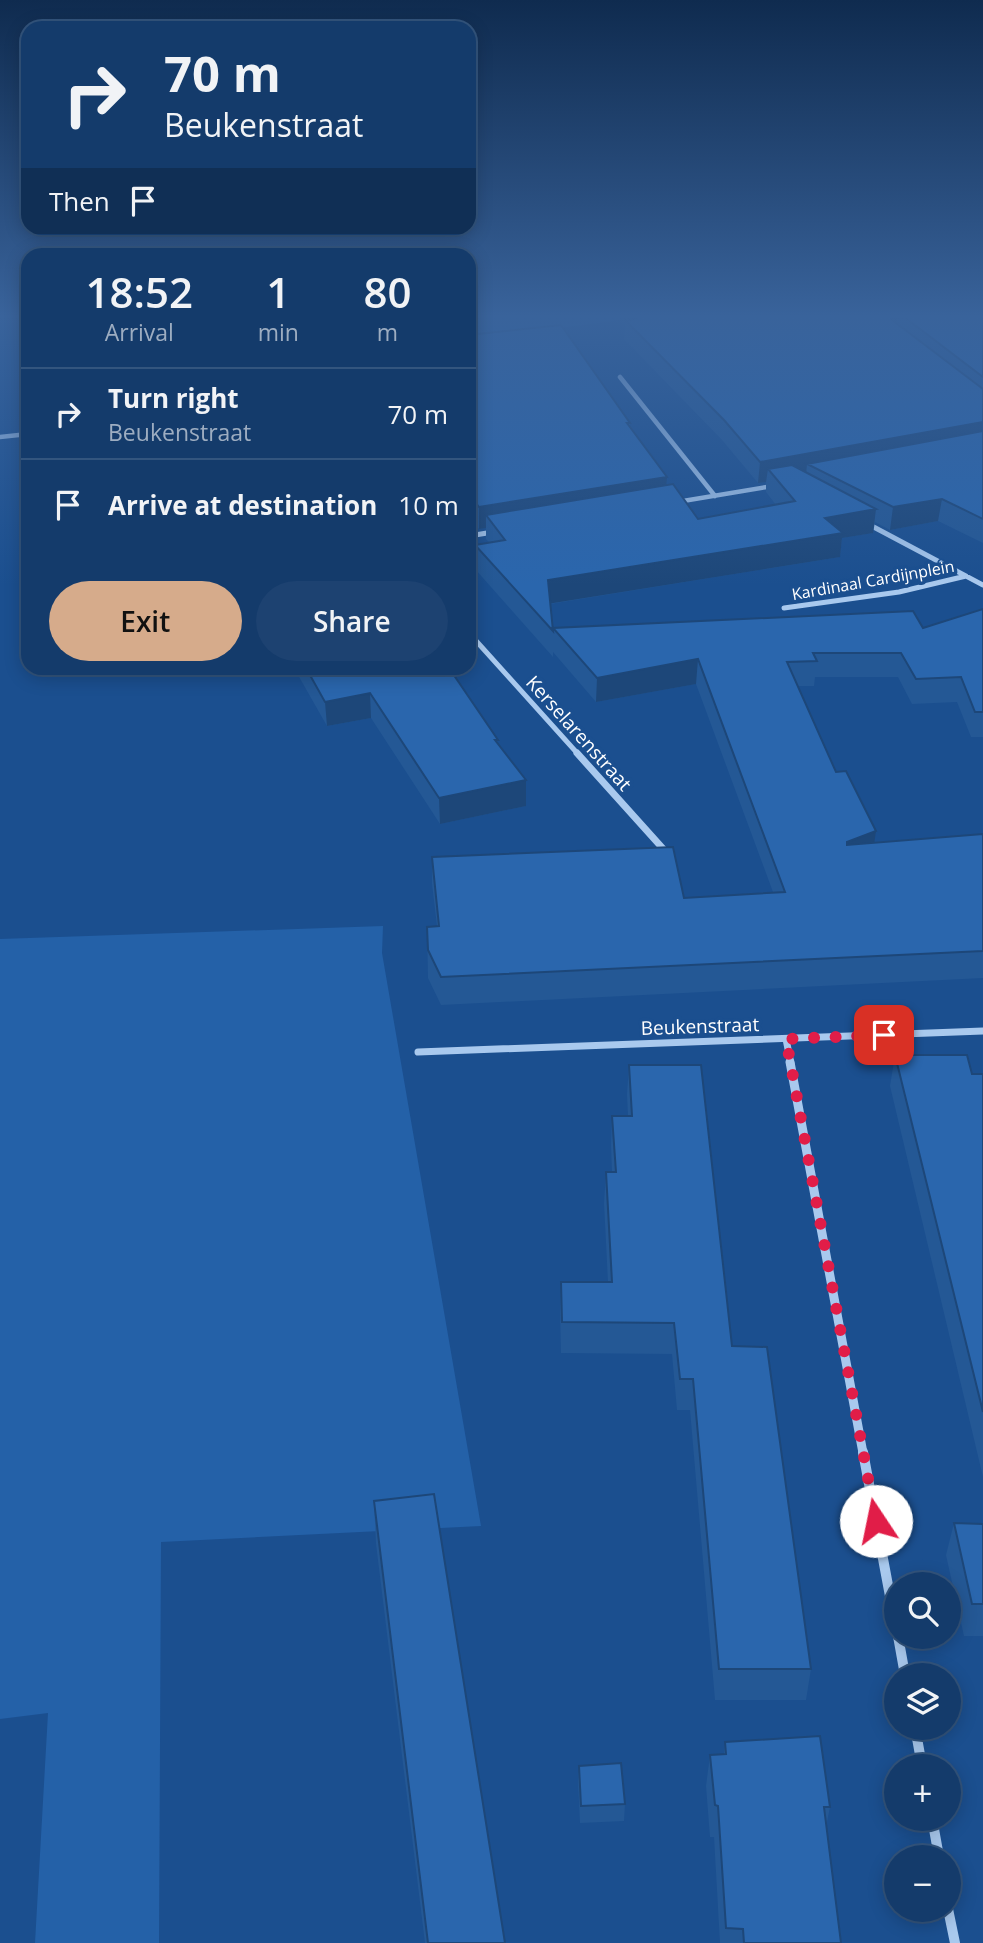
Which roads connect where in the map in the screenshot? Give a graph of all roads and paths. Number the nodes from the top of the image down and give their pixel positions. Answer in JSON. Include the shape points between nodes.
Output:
{"nodes":[{"id":1,"x":641,"y":404,"type":"edge"},
{"id":2,"x":21,"y":435,"type":"edge"},
{"id":3,"x":0,"y":437,"type":"edge"},
{"id":4,"x":778,"y":485,"type":"edge"},
{"id":5,"x":715,"y":496,"type":"junction"},
{"id":6,"x":674,"y":502,"type":"edge"},
{"id":7,"x":860,"y":520,"type":"edge"},
{"id":8,"x":496,"y":532,"type":"edge"},
{"id":9,"x":476,"y":535,"type":"edge"},
{"id":10,"x":966,"y":576,"type":"junction"},
{"id":11,"x":983,"y":585,"type":"edge"},
{"id":12,"x":783,"y":608,"type":"dead end"},
{"id":13,"x":476,"y":641,"type":"edge"},
{"id":14,"x":666,"y":853,"type":"edge"},
{"id":15,"x":983,"y":1031,"type":"edge"},
{"id":16,"x":786,"y":1039,"type":"junction"},
{"id":17,"x":418,"y":1052,"type":"dead end"},
{"id":18,"x":886,"y":1572,"type":"edge"},
{"id":19,"x":951,"y":1922,"type":"edge"},
{"id":20,"x":955,"y":1943,"type":"edge"}],
"edges":[{"from":1,"to":5,"type":"street"},
{"from":2,"to":3,"type":"street"},
{"from":4,"to":5,"type":"street"},
{"from":5,"to":6,"type":"street"},
{"from":7,"to":10,"type":"street"},
{"from":8,"to":9,"type":"street"},
{"from":10,"to":11,"type":"street"},
{"from":10,"to":12,"type":"street","name":"Kardinaal Cardijnplein"},
{"from":13,"to":14,"type":"street","name":"Kerselarenstraat"},
{"from":15,"to":16,"type":"street","name":"Beukenstraat"},
{"from":16,"to":17,"type":"street","name":"Beukenstraat"},
{"from":16,"to":18,"type":"street"},
{"from":19,"to":20,"type":"street"}]}
